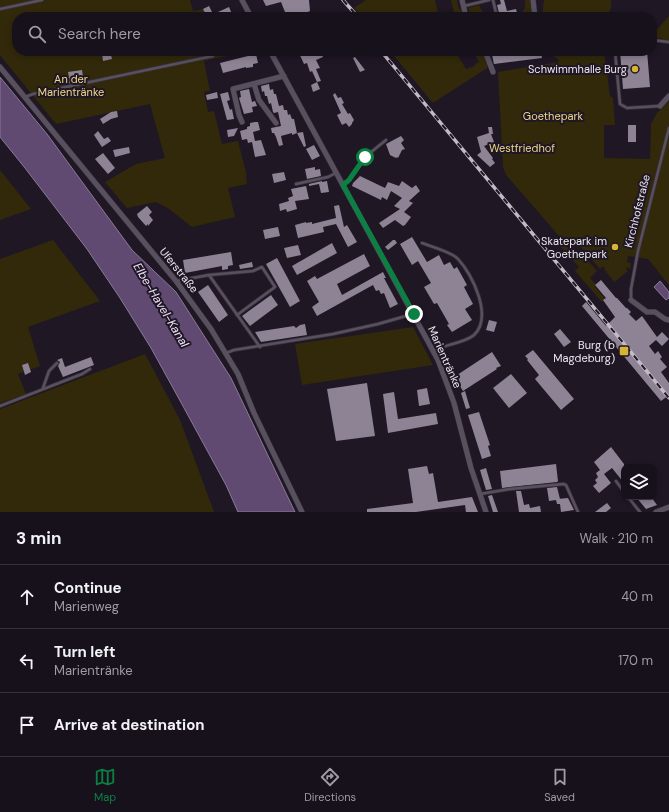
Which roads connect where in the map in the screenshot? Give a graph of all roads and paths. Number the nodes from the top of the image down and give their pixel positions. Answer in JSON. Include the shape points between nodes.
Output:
{"nodes":[{"id":1,"x":42,"y":0,"type":"edge"},
{"id":2,"x":242,"y":0,"type":"edge"},
{"id":3,"x":462,"y":0,"type":"edge"},
{"id":4,"x":489,"y":0,"type":"edge"},
{"id":5,"x":493,"y":0,"type":"edge"},
{"id":6,"x":533,"y":0,"type":"edge"},
{"id":7,"x":463,"y":6,"type":"junction"},
{"id":8,"x":0,"y":9,"type":"edge"},
{"id":9,"x":248,"y":12,"type":"edge"},
{"id":10,"x":465,"y":12,"type":"edge"},
{"id":11,"x":496,"y":12,"type":"edge"},
{"id":12,"x":534,"y":12,"type":"edge"},
{"id":13,"x":657,"y":41,"type":"edge"},
{"id":14,"x":669,"y":42,"type":"edge"},
{"id":15,"x":213,"y":56,"type":"dead end"},
{"id":16,"x":273,"y":56,"type":"edge"},
{"id":17,"x":487,"y":56,"type":"edge"},
{"id":18,"x":615,"y":56,"type":"edge"},
{"id":19,"x":0,"y":67,"type":"edge"},
{"id":20,"x":493,"y":72,"type":"dead end"},
{"id":21,"x":284,"y":76,"type":"junction"},
{"id":22,"x":254,"y":84,"type":"junction"},
{"id":23,"x":669,"y":96,"type":"edge"},
{"id":24,"x":25,"y":97,"type":"junction"},
{"id":25,"x":660,"y":106,"type":"joint"},
{"id":26,"x":242,"y":122,"type":"dead end"},
{"id":27,"x":276,"y":122,"type":"dead end"},
{"id":28,"x":669,"y":128,"type":"edge"},
{"id":29,"x":386,"y":140,"type":"dead end"},
{"id":30,"x":337,"y":173,"type":"junction"},
{"id":31,"x":296,"y":184,"type":"dead end"},
{"id":32,"x":343,"y":185,"type":"junction"},
{"id":33,"x":422,"y":243,"type":"dead end"},
{"id":34,"x":209,"y":275,"type":"junction"},
{"id":35,"x":176,"y":281,"type":"junction"},
{"id":36,"x":632,"y":300,"type":"joint"},
{"id":37,"x":414,"y":314,"type":"junction"},
{"id":38,"x":237,"y":315,"type":"junction"},
{"id":39,"x":669,"y":320,"type":"edge"},
{"id":40,"x":260,"y":347,"type":"junction"},
{"id":41,"x":433,"y":350,"type":"junction"},
{"id":42,"x":226,"y":354,"type":"junction"},
{"id":43,"x":57,"y":363,"type":"dead end"},
{"id":44,"x":90,"y":369,"type":"dead end"},
{"id":45,"x":43,"y":388,"type":"junction"},
{"id":46,"x":0,"y":406,"type":"edge"},
{"id":47,"x":616,"y":481,"type":"dead end"},
{"id":48,"x":621,"y":488,"type":"edge"},
{"id":49,"x":480,"y":494,"type":"junction"},
{"id":50,"x":630,"y":500,"type":"edge"},
{"id":51,"x":669,"y":507,"type":"edge"},
{"id":52,"x":302,"y":512,"type":"edge"},
{"id":53,"x":486,"y":512,"type":"edge"},
{"id":54,"x":578,"y":512,"type":"edge"},
{"id":55,"x":640,"y":512,"type":"edge"},
{"id":56,"x":656,"y":512,"type":"edge"}],
"edges":[{"from":1,"to":8,"type":"lane"},
{"from":2,"to":9,"type":"street"},
{"from":3,"to":7,"type":"street"},
{"from":4,"to":7,"type":"lane"},
{"from":5,"to":11,"type":"lane"},
{"from":6,"to":12,"type":"street"},
{"from":7,"to":10,"type":"street"},
{"from":13,"to":14,"type":"lane"},
{"from":15,"to":24,"type":"lane"},
{"from":16,"to":21,"type":"street","name":"Marientränke"},
{"from":17,"to":20,"type":"street"},
{"from":18,"to":25,"type":"lane","via":[[620,104],[627,108]]},
{"from":19,"to":24,"type":"street","name":"Uferstraße"},
{"from":21,"to":22,"type":"street"},
{"from":21,"to":30,"type":"street","name":"Marientränke"},
{"from":22,"to":26,"type":"street","via":[[233,89]]},
{"from":22,"to":27,"type":"street","via":[[259,100]]},
{"from":23,"to":25,"type":"street"},
{"from":24,"to":35,"type":"street","name":"Uferstraße"},
{"from":28,"to":36,"type":"lane","name":"Kirchhofstraße","via":[[638,251],[630,289]]},
{"from":29,"to":32,"type":"lane","via":[[365,157]]},
{"from":30,"to":31,"type":"lane"},
{"from":30,"to":32,"type":"street","name":"Marientränke"},
{"from":32,"to":37,"type":"street","name":"Marientränke"},
{"from":33,"to":41,"type":"lane","via":[[458,259],[474,283],[482,310],[481,320],[474,335]]},
{"from":34,"to":35,"type":"lane"},
{"from":34,"to":38,"type":"lane"},
{"from":34,"to":38,"type":"lane","via":[[253,271],[262,267],[275,288]]},
{"from":35,"to":42,"type":"street","name":"Uferstraße"},
{"from":36,"to":39,"type":"street","via":[[647,312],[655,312]]},
{"from":37,"to":40,"type":"lane","via":[[333,334]]},
{"from":37,"to":41,"type":"street","name":"Marientränke"},
{"from":38,"to":40,"type":"lane"},
{"from":40,"to":42,"type":"lane","via":[[235,350]]},
{"from":41,"to":49,"type":"street","name":"Marientränke","via":[[454,403]]},
{"from":42,"to":52,"type":"street","name":"Uferstraße","via":[[238,374]]},
{"from":43,"to":45,"type":"lane","via":[[50,371]]},
{"from":44,"to":45,"type":"lane"},
{"from":45,"to":46,"type":"lane"},
{"from":47,"to":48,"type":"lane"},
{"from":49,"to":53,"type":"street","name":"Marientränke"},
{"from":49,"to":54,"type":"lane","via":[[564,484]]},
{"from":50,"to":55,"type":"lane"},
{"from":51,"to":56,"type":"street"}]}
